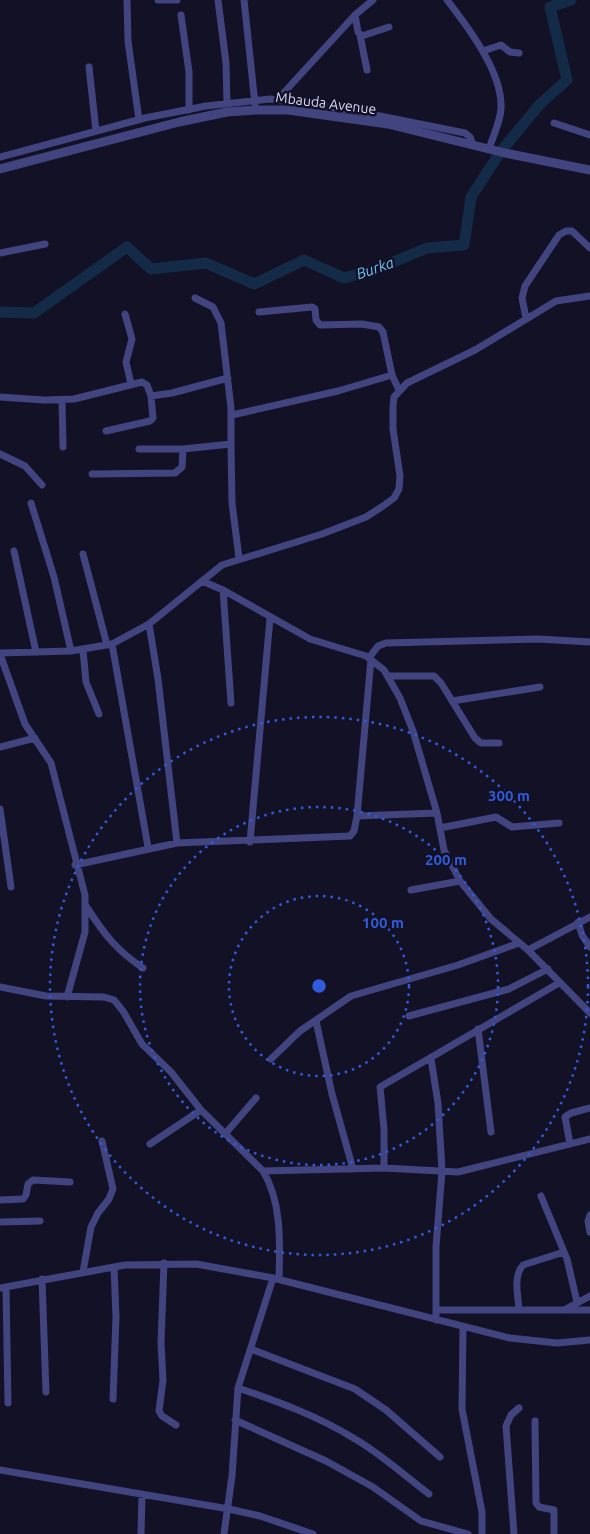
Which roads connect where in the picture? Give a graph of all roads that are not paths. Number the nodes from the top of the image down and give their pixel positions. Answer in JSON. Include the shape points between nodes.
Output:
{"nodes":[{"id":1,"x":127,"y":0,"type":"edge"},
{"id":2,"x":158,"y":0,"type":"edge"},
{"id":3,"x":177,"y":0,"type":"edge"},
{"id":4,"x":218,"y":0,"type":"edge"},
{"id":5,"x":244,"y":0,"type":"edge"},
{"id":6,"x":373,"y":0,"type":"edge"},
{"id":7,"x":446,"y":0,"type":"edge"},
{"id":8,"x":181,"y":15,"type":"dead end"},
{"id":9,"x":355,"y":15,"type":"junction"},
{"id":10,"x":389,"y":27,"type":"dead end"},
{"id":11,"x":360,"y":35,"type":"junction"},
{"id":12,"x":482,"y":51,"type":"junction"},
{"id":13,"x":519,"y":53,"type":"dead end"},
{"id":14,"x":89,"y":67,"type":"dead end"},
{"id":15,"x":367,"y":70,"type":"dead end"},
{"id":16,"x":278,"y":99,"type":"junction"},
{"id":17,"x":227,"y":104,"type":"junction"},
{"id":18,"x":255,"y":105,"type":"junction"},
{"id":19,"x":190,"y":110,"type":"junction"},
{"id":20,"x":140,"y":120,"type":"junction"},
{"id":21,"x":554,"y":124,"type":"dead end"},
{"id":22,"x":96,"y":131,"type":"junction"},
{"id":23,"x":590,"y":133,"type":"edge"},
{"id":24,"x":473,"y":145,"type":"junction"},
{"id":25,"x":489,"y":149,"type":"junction"},
{"id":26,"x":0,"y":157,"type":"edge"},
{"id":27,"x":0,"y":169,"type":"edge"},
{"id":28,"x":590,"y":170,"type":"edge"},
{"id":29,"x":45,"y":244,"type":"dead end"},
{"id":30,"x":590,"y":248,"type":"edge"},
{"id":31,"x":0,"y":253,"type":"edge"},
{"id":32,"x":590,"y":296,"type":"edge"},
{"id":33,"x":195,"y":298,"type":"dead end"},
{"id":34,"x":259,"y":312,"type":"dead end"},
{"id":35,"x":125,"y":314,"type":"dead end"},
{"id":36,"x":526,"y":318,"type":"junction"},
{"id":37,"x":392,"y":375,"type":"junction"},
{"id":38,"x":228,"y":378,"type":"junction"},
{"id":39,"x":131,"y":384,"type":"junction"},
{"id":40,"x":399,"y":390,"type":"junction"},
{"id":41,"x":151,"y":396,"type":"junction"},
{"id":42,"x":0,"y":397,"type":"edge"},
{"id":43,"x":62,"y":400,"type":"junction"},
{"id":44,"x":232,"y":415,"type":"junction"},
{"id":45,"x":106,"y":431,"type":"dead end"},
{"id":46,"x":231,"y":444,"type":"junction"},
{"id":47,"x":63,"y":447,"type":"dead end"},
{"id":48,"x":139,"y":449,"type":"dead end"},
{"id":49,"x":183,"y":449,"type":"junction"},
{"id":50,"x":0,"y":454,"type":"edge"},
{"id":51,"x":92,"y":474,"type":"dead end"},
{"id":52,"x":42,"y":485,"type":"dead end"},
{"id":53,"x":30,"y":503,"type":"dead end"},
{"id":54,"x":14,"y":552,"type":"dead end"},
{"id":55,"x":83,"y":554,"type":"dead end"},
{"id":56,"x":239,"y":558,"type":"junction"},
{"id":57,"x":202,"y":582,"type":"junction"},
{"id":58,"x":223,"y":590,"type":"junction"},
{"id":59,"x":270,"y":618,"type":"junction"},
{"id":60,"x":149,"y":624,"type":"junction"},
{"id":61,"x":590,"y":642,"type":"edge"},
{"id":62,"x":110,"y":644,"type":"junction"},
{"id":63,"x":83,"y":650,"type":"junction"},
{"id":64,"x":71,"y":651,"type":"junction"},
{"id":65,"x":36,"y":652,"type":"junction"},
{"id":66,"x":0,"y":654,"type":"edge"},
{"id":67,"x":370,"y":659,"type":"junction"},
{"id":68,"x":388,"y":676,"type":"junction"},
{"id":69,"x":540,"y":687,"type":"dead end"},
{"id":70,"x":452,"y":701,"type":"junction"},
{"id":71,"x":231,"y":703,"type":"dead end"},
{"id":72,"x":99,"y":714,"type":"dead end"},
{"id":73,"x":35,"y":738,"type":"junction"},
{"id":74,"x":499,"y":744,"type":"dead end"},
{"id":75,"x":0,"y":747,"type":"edge"},
{"id":76,"x":0,"y":809,"type":"edge"},
{"id":77,"x":437,"y":813,"type":"junction"},
{"id":78,"x":357,"y":816,"type":"junction"},
{"id":79,"x":559,"y":823,"type":"dead end"},
{"id":80,"x":440,"y":828,"type":"junction"},
{"id":81,"x":177,"y":842,"type":"junction"},
{"id":82,"x":250,"y":842,"type":"junction"},
{"id":83,"x":148,"y":847,"type":"junction"},
{"id":84,"x":75,"y":864,"type":"junction"},
{"id":85,"x":460,"y":881,"type":"junction"},
{"id":86,"x":11,"y":887,"type":"dead end"},
{"id":87,"x":411,"y":890,"type":"dead end"},
{"id":88,"x":86,"y":906,"type":"junction"},
{"id":89,"x":590,"y":917,"type":"edge"},
{"id":90,"x":578,"y":922,"type":"junction"},
{"id":91,"x":519,"y":943,"type":"junction"},
{"id":92,"x":590,"y":947,"type":"edge"},
{"id":93,"x":528,"y":950,"type":"junction"},
{"id":94,"x":143,"y":968,"type":"dead end"},
{"id":95,"x":548,"y":970,"type":"junction"},
{"id":96,"x":559,"y":983,"type":"junction"},
{"id":97,"x":0,"y":987,"type":"edge"},
{"id":98,"x":67,"y":997,"type":"junction"},
{"id":99,"x":590,"y":1013,"type":"edge"},
{"id":100,"x":409,"y":1016,"type":"dead end"},
{"id":101,"x":316,"y":1021,"type":"junction"},
{"id":102,"x":478,"y":1029,"type":"junction"},
{"id":103,"x":271,"y":1059,"type":"dead end"},
{"id":104,"x":430,"y":1059,"type":"junction"},
{"id":105,"x":256,"y":1098,"type":"dead end"},
{"id":106,"x":590,"y":1108,"type":"edge"},
{"id":107,"x":201,"y":1110,"type":"junction"},
{"id":108,"x":491,"y":1132,"type":"dead end"},
{"id":109,"x":225,"y":1134,"type":"junction"},
{"id":110,"x":590,"y":1139,"type":"edge"},
{"id":111,"x":102,"y":1141,"type":"dead end"},
{"id":112,"x":150,"y":1144,"type":"dead end"},
{"id":113,"x":570,"y":1144,"type":"junction"},
{"id":114,"x":384,"y":1168,"type":"junction"},
{"id":115,"x":352,"y":1169,"type":"junction"},
{"id":116,"x":263,"y":1171,"type":"junction"},
{"id":117,"x":442,"y":1171,"type":"junction"},
{"id":118,"x":70,"y":1182,"type":"dead end"},
{"id":119,"x":541,"y":1196,"type":"dead end"},
{"id":120,"x":0,"y":1200,"type":"edge"},
{"id":121,"x":590,"y":1215,"type":"edge"},
{"id":122,"x":40,"y":1221,"type":"dead end"},
{"id":123,"x":0,"y":1222,"type":"edge"},
{"id":124,"x":590,"y":1232,"type":"edge"},
{"id":125,"x":564,"y":1252,"type":"junction"},
{"id":126,"x":164,"y":1263,"type":"junction"},
{"id":127,"x":114,"y":1266,"type":"junction"},
{"id":128,"x":83,"y":1272,"type":"junction"},
{"id":129,"x":42,"y":1279,"type":"junction"},
{"id":130,"x":276,"y":1279,"type":"junction"},
{"id":131,"x":3,"y":1288,"type":"edge"},
{"id":132,"x":590,"y":1296,"type":"edge"},
{"id":133,"x":577,"y":1302,"type":"junction"},
{"id":134,"x":519,"y":1309,"type":"junction"},
{"id":135,"x":436,"y":1310,"type":"junction"},
{"id":136,"x":564,"y":1310,"type":"junction"},
{"id":137,"x":590,"y":1310,"type":"edge"},
{"id":138,"x":436,"y":1320,"type":"junction"},
{"id":139,"x":463,"y":1326,"type":"junction"},
{"id":140,"x":590,"y":1340,"type":"edge"},
{"id":141,"x":252,"y":1349,"type":"junction"},
{"id":142,"x":238,"y":1388,"type":"junction"},
{"id":143,"x":46,"y":1392,"type":"dead end"},
{"id":144,"x":113,"y":1399,"type":"dead end"},
{"id":145,"x":8,"y":1403,"type":"dead end"},
{"id":146,"x":519,"y":1408,"type":"dead end"},
{"id":147,"x":235,"y":1420,"type":"junction"},
{"id":148,"x":535,"y":1421,"type":"dead end"},
{"id":149,"x":176,"y":1425,"type":"dead end"},
{"id":150,"x":440,"y":1457,"type":"dead end"},
{"id":151,"x":0,"y":1470,"type":"edge"},
{"id":152,"x":429,"y":1494,"type":"dead end"},
{"id":153,"x":142,"y":1495,"type":"junction"},
{"id":154,"x":229,"y":1509,"type":"junction"},
{"id":155,"x":140,"y":1534,"type":"edge"},
{"id":156,"x":224,"y":1534,"type":"edge"},
{"id":157,"x":313,"y":1534,"type":"edge"},
{"id":158,"x":468,"y":1534,"type":"edge"},
{"id":159,"x":482,"y":1534,"type":"edge"},
{"id":160,"x":514,"y":1534,"type":"edge"},
{"id":161,"x":554,"y":1534,"type":"edge"}],
"edges":[{"from":1,"to":20,"type":"street","via":[[130,63]]},
{"from":2,"to":3,"type":"street"},
{"from":4,"to":17,"type":"street","via":[[226,63]]},
{"from":5,"to":18,"type":"street"},
{"from":6,"to":9,"type":"street"},
{"from":7,"to":12,"type":"street"},
{"from":8,"to":19,"type":"street","via":[[189,72]]},
{"from":9,"to":11,"type":"street"},
{"from":9,"to":16,"type":"street"},
{"from":10,"to":11,"type":"street"},
{"from":11,"to":15,"type":"street"},
{"from":12,"to":13,"type":"street","via":[[501,45],[510,52]]},
{"from":12,"to":25,"type":"street","via":[[495,76],[502,105]]},
{"from":14,"to":22,"type":"street"},
{"from":16,"to":18,"type":"street"},
{"from":16,"to":24,"type":"street","via":[[381,115],[465,133]]},
{"from":17,"to":18,"type":"street"},
{"from":17,"to":19,"type":"street"},
{"from":18,"to":24,"type":"street","name":"Mbauda Avenue","via":[[388,124]]},
{"from":18,"to":27,"type":"street","name":"Mbauda Avenue","via":[[169,124]]},
{"from":19,"to":20,"type":"street"},
{"from":20,"to":22,"type":"street"},
{"from":21,"to":23,"type":"street"},
{"from":22,"to":26,"type":"street"},
{"from":24,"to":25,"type":"street","name":"Mbauda Avenue"},
{"from":25,"to":28,"type":"street","name":"Mbauda Avenue"},
{"from":29,"to":31,"type":"street"},
{"from":30,"to":36,"type":"street","via":[[572,231],[559,235],[525,286],[522,298]]},
{"from":32,"to":36,"type":"street","via":[[556,301]]},
{"from":33,"to":38,"type":"street","via":[[208,303],[220,317]]},
{"from":34,"to":37,"type":"street","via":[[312,307],[320,325],[379,327],[383,332]]},
{"from":35,"to":39,"type":"street","via":[[132,339],[126,362]]},
{"from":36,"to":40,"type":"street","via":[[475,350]]},
{"from":37,"to":40,"type":"street"},
{"from":37,"to":44,"type":"street"},
{"from":38,"to":41,"type":"street"},
{"from":38,"to":44,"type":"street"},
{"from":39,"to":41,"type":"street","via":[[145,383]]},
{"from":39,"to":43,"type":"street"},
{"from":40,"to":56,"type":"street","via":[[393,406],[400,476],[394,498],[366,516],[322,534]]},
{"from":41,"to":45,"type":"street","via":[[153,418],[150,421]]},
{"from":42,"to":43,"type":"street"},
{"from":43,"to":47,"type":"street"},
{"from":44,"to":46,"type":"street"},
{"from":46,"to":49,"type":"street"},
{"from":46,"to":56,"type":"street","via":[[232,503]]},
{"from":48,"to":49,"type":"street"},
{"from":49,"to":51,"type":"street","via":[[182,467],[176,473]]},
{"from":50,"to":52,"type":"street","via":[[26,466]]},
{"from":53,"to":64,"type":"street","via":[[54,577]]},
{"from":54,"to":65,"type":"street"},
{"from":55,"to":62,"type":"street"},
{"from":56,"to":57,"type":"street","via":[[222,565]]},
{"from":57,"to":58,"type":"street"},
{"from":57,"to":60,"type":"street"},
{"from":58,"to":59,"type":"street"},
{"from":58,"to":71,"type":"street"},
{"from":59,"to":67,"type":"street","via":[[310,639]]},
{"from":59,"to":82,"type":"street"},
{"from":60,"to":62,"type":"street"},
{"from":60,"to":81,"type":"street"},
{"from":61,"to":67,"type":"street","via":[[538,638],[386,643],[378,646]]},
{"from":62,"to":63,"type":"street"},
{"from":62,"to":83,"type":"street"},
{"from":63,"to":64,"type":"street"},
{"from":63,"to":72,"type":"street","via":[[86,682]]},
{"from":64,"to":65,"type":"street"},
{"from":65,"to":66,"type":"street"},
{"from":66,"to":73,"type":"street","via":[[25,724]]},
{"from":67,"to":68,"type":"street"},
{"from":67,"to":78,"type":"street"},
{"from":68,"to":70,"type":"street","via":[[434,676]]},
{"from":68,"to":77,"type":"street","via":[[413,731]]},
{"from":69,"to":70,"type":"street"},
{"from":70,"to":74,"type":"street","via":[[478,741]]},
{"from":73,"to":75,"type":"street"},
{"from":73,"to":84,"type":"street","via":[[54,771]]},
{"from":76,"to":86,"type":"street"},
{"from":77,"to":78,"type":"street"},
{"from":77,"to":80,"type":"street"},
{"from":78,"to":82,"type":"street","via":[[354,831],[346,837]]},
{"from":79,"to":80,"type":"street","via":[[512,827],[496,817]]},
{"from":80,"to":85,"type":"street","via":[[444,850]]},
{"from":81,"to":82,"type":"street"},
{"from":81,"to":83,"type":"street"},
{"from":83,"to":84,"type":"street"},
{"from":84,"to":88,"type":"street"},
{"from":85,"to":87,"type":"street"},
{"from":85,"to":91,"type":"street","via":[[490,919]]},
{"from":88,"to":94,"type":"street","via":[[110,942]]},
{"from":88,"to":98,"type":"street","via":[[83,944]]},
{"from":89,"to":90,"type":"street"},
{"from":90,"to":92,"type":"street"},
{"from":90,"to":93,"type":"street"},
{"from":91,"to":93,"type":"street"},
{"from":91,"to":101,"type":"street","via":[[458,965],[351,996]]},
{"from":93,"to":95,"type":"street"},
{"from":95,"to":96,"type":"street"},
{"from":95,"to":100,"type":"street","via":[[509,989]]},
{"from":96,"to":99,"type":"street"},
{"from":96,"to":102,"type":"street"},
{"from":97,"to":98,"type":"street"},
{"from":98,"to":107,"type":"street","via":[[114,1000],[142,1044],[171,1072]]},
{"from":101,"to":103,"type":"street","via":[[300,1031]]},
{"from":101,"to":115,"type":"street"},
{"from":102,"to":104,"type":"street"},
{"from":102,"to":108,"type":"street"},
{"from":104,"to":114,"type":"street","via":[[380,1088]]},
{"from":104,"to":117,"type":"street","via":[[438,1103]]},
{"from":105,"to":109,"type":"street"},
{"from":106,"to":113,"type":"street","via":[[565,1117]]},
{"from":107,"to":109,"type":"street"},
{"from":107,"to":112,"type":"street"},
{"from":109,"to":116,"type":"street"},
{"from":110,"to":113,"type":"street"},
{"from":111,"to":128,"type":"street","via":[[113,1189],[91,1227]]},
{"from":113,"to":117,"type":"street","via":[[464,1171]]},
{"from":114,"to":115,"type":"street"},
{"from":114,"to":117,"type":"street"},
{"from":115,"to":116,"type":"street"},
{"from":116,"to":130,"type":"street","via":[[271,1186],[277,1217]]},
{"from":117,"to":135,"type":"street","via":[[436,1248]]},
{"from":118,"to":120,"type":"street","via":[[33,1180],[23,1198]]},
{"from":119,"to":125,"type":"street"},
{"from":121,"to":124,"type":"street"},
{"from":122,"to":123,"type":"street"},
{"from":125,"to":133,"type":"street"},
{"from":125,"to":134,"type":"street","via":[[523,1265],[517,1280]]},
{"from":126,"to":127,"type":"street"},
{"from":126,"to":130,"type":"street","via":[[196,1264]]},
{"from":126,"to":149,"type":"street","via":[[163,1380],[159,1411]]},
{"from":127,"to":128,"type":"street"},
{"from":127,"to":144,"type":"street"},
{"from":128,"to":129,"type":"street"},
{"from":129,"to":131,"type":"street"},
{"from":129,"to":143,"type":"street"},
{"from":130,"to":138,"type":"street"},
{"from":130,"to":141,"type":"street"},
{"from":131,"to":145,"type":"street"},
{"from":132,"to":133,"type":"street"},
{"from":133,"to":136,"type":"street"},
{"from":134,"to":135,"type":"street"},
{"from":134,"to":136,"type":"street"},
{"from":135,"to":138,"type":"street"},
{"from":136,"to":137,"type":"street"},
{"from":138,"to":139,"type":"street"},
{"from":139,"to":140,"type":"street","via":[[529,1341]]},
{"from":139,"to":159,"type":"street","via":[[462,1409],[482,1512]]},
{"from":141,"to":142,"type":"street"},
{"from":141,"to":150,"type":"street","via":[[355,1389],[386,1410]]},
{"from":142,"to":147,"type":"street"},
{"from":142,"to":152,"type":"street","via":[[318,1418],[340,1430]]},
{"from":146,"to":160,"type":"street","via":[[506,1426]]},
{"from":147,"to":154,"type":"street"},
{"from":147,"to":158,"type":"street","via":[[326,1461],[421,1521]]},
{"from":148,"to":161,"type":"street","via":[[536,1503],[539,1507],[554,1510]]},
{"from":151,"to":153,"type":"street"},
{"from":153,"to":154,"type":"street"},
{"from":153,"to":155,"type":"street"},
{"from":154,"to":156,"type":"street"},
{"from":154,"to":157,"type":"street"}]}
